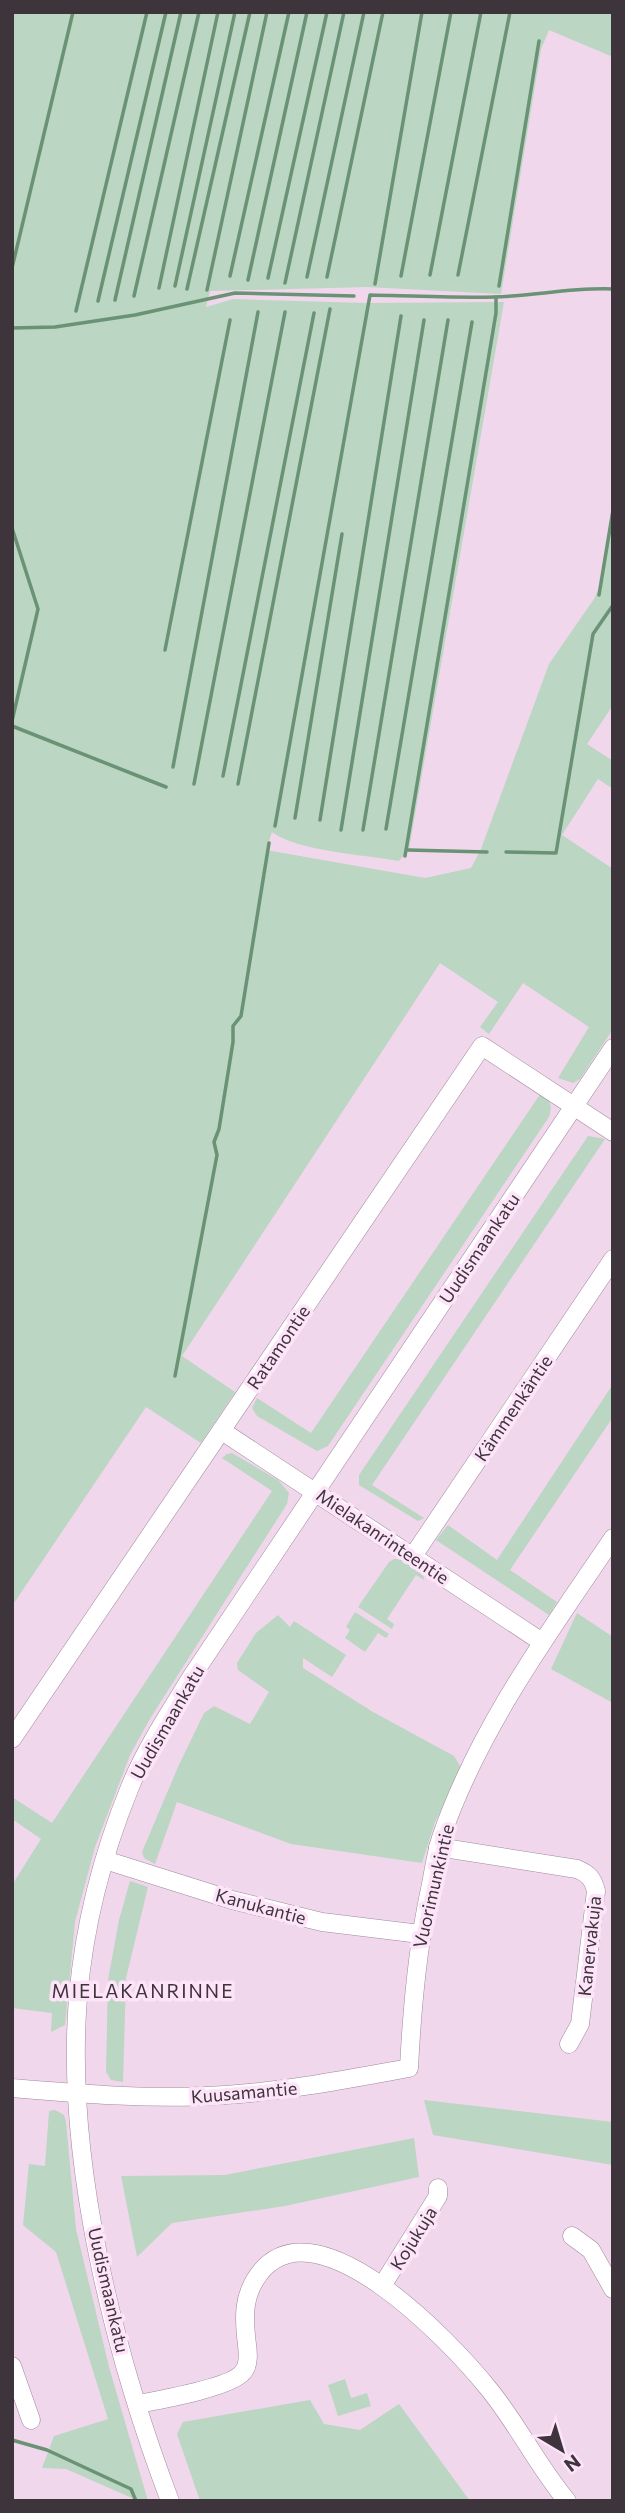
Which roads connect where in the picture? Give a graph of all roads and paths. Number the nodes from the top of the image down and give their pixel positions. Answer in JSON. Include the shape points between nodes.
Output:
{"nodes":[{"id":1,"x":613,"y":1048,"type":"edge"},
{"id":2,"x":574,"y":1107,"type":"junction"},
{"id":3,"x":613,"y":1132,"type":"edge"},
{"id":4,"x":613,"y":1259,"type":"edge"},
{"id":5,"x":222,"y":1431,"type":"junction"},
{"id":6,"x":316,"y":1491,"type":"junction"},
{"id":7,"x":613,"y":1538,"type":"edge"},
{"id":8,"x":413,"y":1556,"type":"junction"},
{"id":9,"x":542,"y":1642,"type":"junction"},
{"id":10,"x":12,"y":1739,"type":"edge"},
{"id":11,"x":438,"y":1847,"type":"junction"},
{"id":12,"x":105,"y":1860,"type":"junction"},
{"id":13,"x":420,"y":1934,"type":"junction"},
{"id":14,"x":569,"y":2044,"type":"dead end"},
{"id":15,"x":409,"y":2068,"type":"joint"},
{"id":16,"x":12,"y":2088,"type":"edge"},
{"id":17,"x":77,"y":2093,"type":"junction"},
{"id":18,"x":438,"y":2188,"type":"dead end"},
{"id":19,"x":572,"y":2236,"type":"dead end"},
{"id":20,"x":382,"y":2286,"type":"junction"},
{"id":21,"x":613,"y":2289,"type":"edge"},
{"id":22,"x":12,"y":2366,"type":"edge"},
{"id":23,"x":138,"y":2404,"type":"junction"},
{"id":24,"x":31,"y":2420,"type":"dead end"},
{"id":25,"x":170,"y":2501,"type":"edge"},
{"id":26,"x":567,"y":2501,"type":"edge"}],
"edges":[{"from":1,"to":2,"type":"street","name":"Uudismaankatu"},
{"from":2,"to":3,"type":"street"},
{"from":2,"to":5,"type":"street","name":"Ratamontie","via":[[482,1046]]},
{"from":2,"to":6,"type":"street","name":"Uudismaankatu"},
{"from":4,"to":8,"type":"street","name":"Kämmenkäntie"},
{"from":5,"to":6,"type":"street","name":"Mielakanrinteentie"},
{"from":5,"to":10,"type":"street","name":"Ratamontie"},
{"from":6,"to":8,"type":"street","name":"Mielakanrinteentie"},
{"from":6,"to":12,"type":"street","name":"Uudismaankatu","via":[[156,1735],[131,1784]]},
{"from":7,"to":9,"type":"street","name":"Vuorimunkintie"},
{"from":8,"to":9,"type":"street","name":"Mielakanrinteentie"},
{"from":9,"to":11,"type":"street","name":"Vuorimunkintie","via":[[471,1762]]},
{"from":11,"to":13,"type":"street","name":"Vuorimunkintie"},
{"from":11,"to":14,"type":"street","name":"Kanervakuja","via":[[577,1869],[593,1881],[596,1892],[580,2024]]},
{"from":12,"to":13,"type":"street","name":"Kanukantie","via":[[232,1900],[322,1922]]},
{"from":12,"to":17,"type":"street","name":"Uudismaankatu","via":[[78,1997]]},
{"from":13,"to":15,"type":"street","name":"Vuorimunkintie"},
{"from":15,"to":17,"type":"street","name":"Kuusamantie","via":[[225,2095]]},
{"from":16,"to":17,"type":"street","name":"Kuusamantie"},
{"from":17,"to":23,"type":"street","name":"Uudismaankatu","via":[[97,2245]]},
{"from":18,"to":20,"type":"street","name":"Kojukuja","via":[[439,2196]]},
{"from":19,"to":21,"type":"street","via":[[591,2250]]},
{"from":20,"to":23,"type":"street","via":[[317,2253],[302,2252],[276,2260],[250,2289],[244,2316],[248,2354],[243,2373],[225,2384]]},
{"from":20,"to":26,"type":"street","via":[[437,2331],[474,2370]]},
{"from":22,"to":24,"type":"street"},
{"from":23,"to":25,"type":"street","name":"Uudismaankatu"}]}
